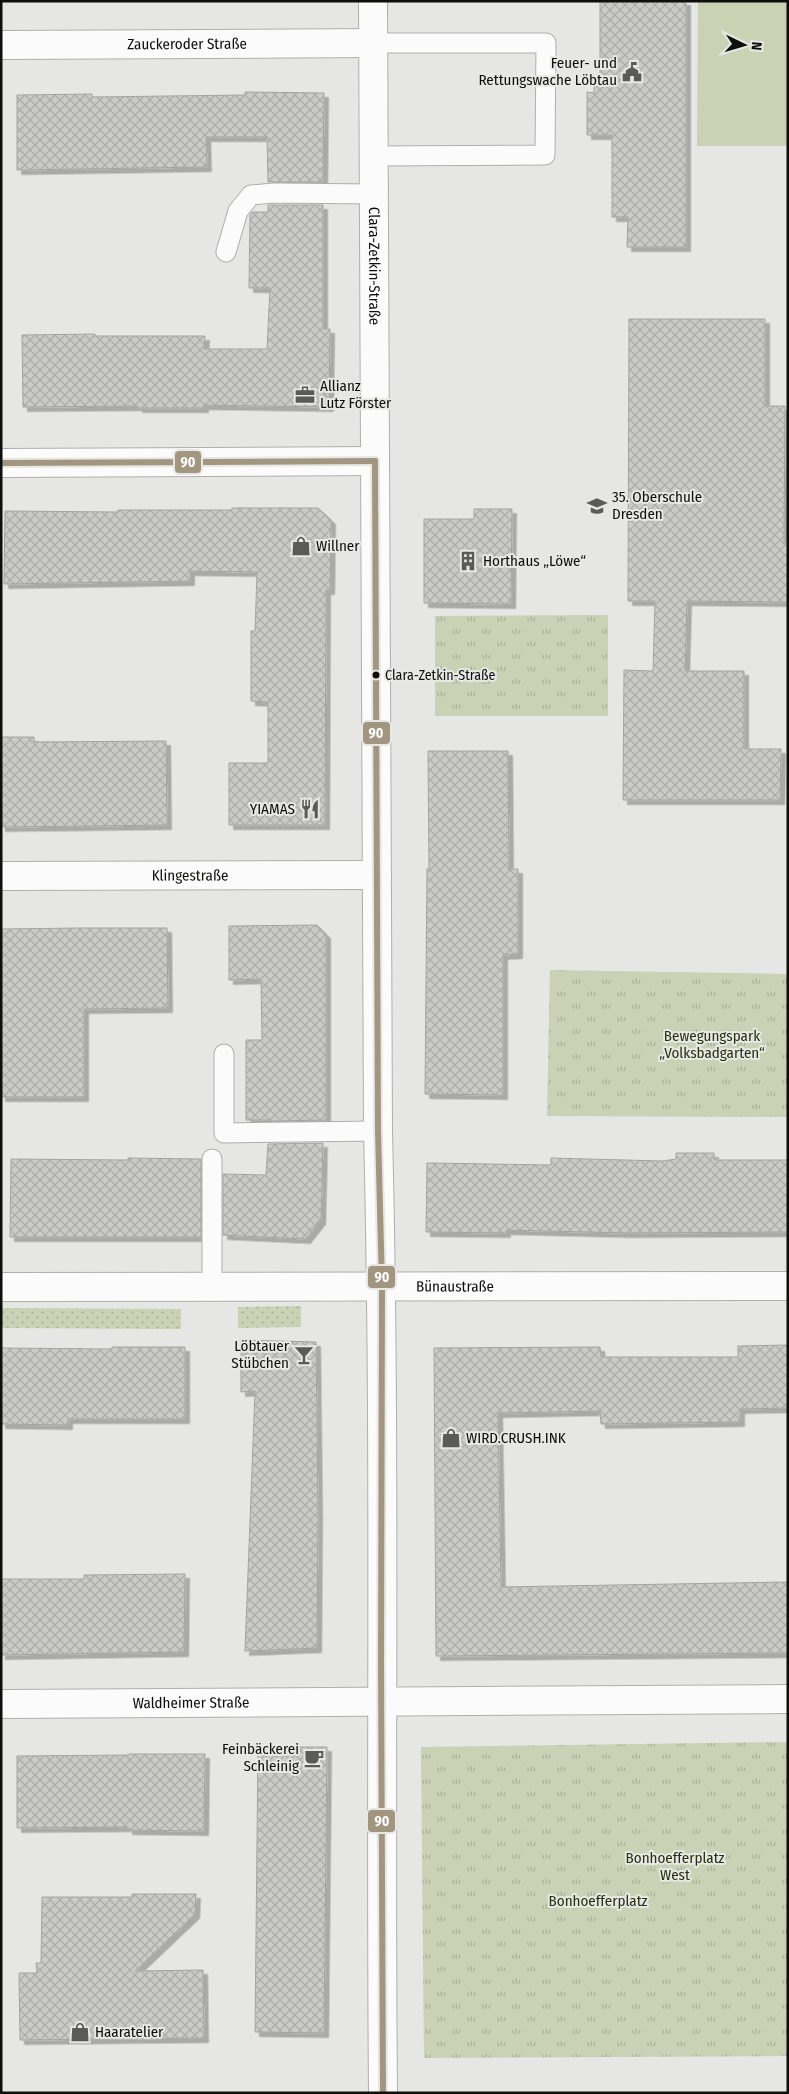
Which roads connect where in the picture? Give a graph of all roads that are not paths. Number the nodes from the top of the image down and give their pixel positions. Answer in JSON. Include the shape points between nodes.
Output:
{"nodes":[{"id":1,"x":373,"y":1,"type":"edge"},
{"id":2,"x":373,"y":43,"type":"junction"},
{"id":3,"x":1,"y":45,"type":"edge"},
{"id":4,"x":373,"y":156,"type":"junction"},
{"id":5,"x":374,"y":194,"type":"junction"},
{"id":6,"x":226,"y":252,"type":"dead end"},
{"id":7,"x":375,"y":461,"type":"junction"},
{"id":8,"x":1,"y":463,"type":"edge"},
{"id":9,"x":377,"y":875,"type":"junction"},
{"id":10,"x":1,"y":876,"type":"edge"},
{"id":11,"x":224,"y":1054,"type":"dead end"},
{"id":12,"x":378,"y":1131,"type":"junction"},
{"id":13,"x":212,"y":1159,"type":"dead end"},
{"id":14,"x":382,"y":1286,"type":"junction"},
{"id":15,"x":788,"y":1286,"type":"edge"},
{"id":16,"x":1,"y":1287,"type":"edge"},
{"id":17,"x":212,"y":1287,"type":"junction"},
{"id":18,"x":788,"y":1699,"type":"edge"},
{"id":19,"x":382,"y":1701,"type":"junction"},
{"id":20,"x":1,"y":1704,"type":"edge"},
{"id":21,"x":383,"y":2093,"type":"edge"}],
"edges":[{"from":1,"to":2,"type":"street","name":"Clara-Zetkin-Straße"},
{"from":2,"to":3,"type":"street","name":"Zauckeroder Straße"},
{"from":2,"to":4,"type":"street","name":"Clara-Zetkin-Straße"},
{"from":2,"to":4,"type":"lane","via":[[546,43],[545,155]]},
{"from":4,"to":5,"type":"street","name":"Clara-Zetkin-Straße"},
{"from":5,"to":6,"type":"lane","via":[[251,195],[238,211]]},
{"from":5,"to":7,"type":"street","name":"Clara-Zetkin-Straße"},
{"from":7,"to":8,"type":"street"},
{"from":7,"to":9,"type":"street","name":"Clara-Zetkin-Straße"},
{"from":9,"to":10,"type":"street","name":"Klingestraße"},
{"from":9,"to":12,"type":"street","name":"Clara-Zetkin-Straße"},
{"from":11,"to":12,"type":"lane","via":[[224,1133]]},
{"from":12,"to":14,"type":"street","name":"Clara-Zetkin-Straße"},
{"from":13,"to":17,"type":"lane"},
{"from":14,"to":15,"type":"street","name":"Bünaustraße"},
{"from":14,"to":17,"type":"street","name":"Bünaustraße"},
{"from":14,"to":19,"type":"street","name":"Clara-Zetkin-Straße"},
{"from":16,"to":17,"type":"street","name":"Bünaustraße"},
{"from":18,"to":19,"type":"street"},
{"from":19,"to":20,"type":"street","name":"Waldheimer Straße"},
{"from":19,"to":21,"type":"street"}]}
